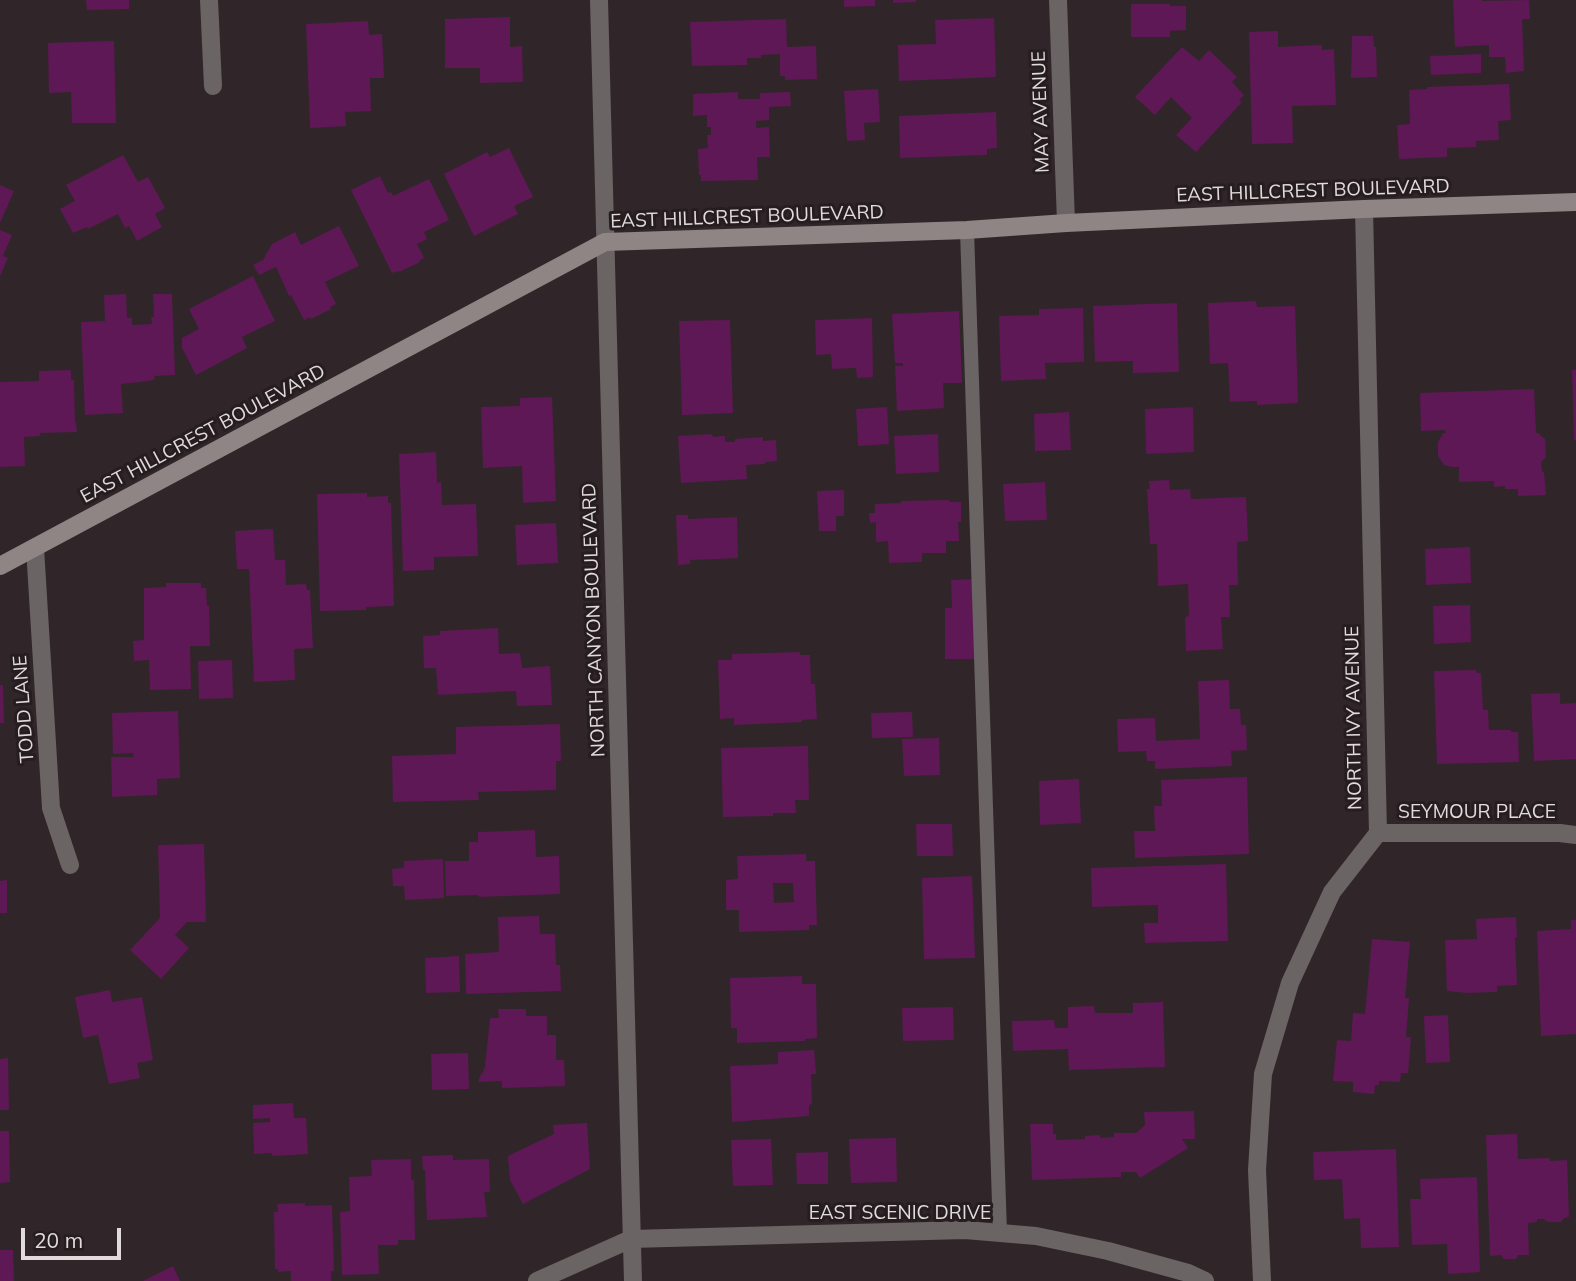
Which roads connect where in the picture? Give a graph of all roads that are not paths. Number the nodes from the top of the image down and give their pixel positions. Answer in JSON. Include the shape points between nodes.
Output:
{"nodes":[{"id":1,"x":209,"y":0,"type":"edge"},
{"id":2,"x":599,"y":0,"type":"edge"},
{"id":3,"x":1058,"y":0,"type":"edge"},
{"id":4,"x":213,"y":86,"type":"dead end"},
{"id":5,"x":1576,"y":202,"type":"edge"},
{"id":6,"x":1364,"y":209,"type":"junction"},
{"id":7,"x":1066,"y":223,"type":"junction"},
{"id":8,"x":967,"y":229,"type":"junction"},
{"id":9,"x":605,"y":242,"type":"junction"},
{"id":10,"x":35,"y":548,"type":"junction"},
{"id":11,"x":0,"y":566,"type":"edge"},
{"id":12,"x":1378,"y":832,"type":"junction"},
{"id":13,"x":1576,"y":835,"type":"edge"},
{"id":14,"x":69,"y":865,"type":"dead end"},
{"id":15,"x":1000,"y":1233,"type":"junction"},
{"id":16,"x":631,"y":1239,"type":"junction"},
{"id":17,"x":537,"y":1281,"type":"edge"},
{"id":18,"x":633,"y":1281,"type":"edge"},
{"id":19,"x":1205,"y":1281,"type":"edge"},
{"id":20,"x":1262,"y":1281,"type":"edge"}],
"edges":[{"from":1,"to":4,"type":"street"},
{"from":2,"to":9,"type":"street","name":"NORTH CANYON BOULEVARD"},
{"from":3,"to":7,"type":"street","name":"MAY AVENUE"},
{"from":5,"to":6,"type":"street","name":"EAST HILLCREST BOULEVARD"},
{"from":6,"to":7,"type":"street","name":"EAST HILLCREST BOULEVARD"},
{"from":6,"to":12,"type":"street","name":"NORTH IVY AVENUE"},
{"from":7,"to":8,"type":"street","name":"EAST HILLCREST BOULEVARD"},
{"from":8,"to":9,"type":"street","name":"EAST HILLCREST BOULEVARD"},
{"from":8,"to":15,"type":"lane"},
{"from":9,"to":10,"type":"street","name":"EAST HILLCREST BOULEVARD"},
{"from":9,"to":16,"type":"street","name":"NORTH CANYON BOULEVARD"},
{"from":10,"to":11,"type":"street","name":"EAST HILLCREST BOULEVARD"},
{"from":10,"to":14,"type":"street","name":"TODD LANE","via":[[51,808]]},
{"from":12,"to":13,"type":"street","name":"SEYMOUR PLACE"},
{"from":12,"to":20,"type":"street","name":"NORTH IVY AVENUE","via":[[1332,892],[1290,983],[1264,1074],[1257,1170]]},
{"from":15,"to":16,"type":"street","name":"EAST SCENIC DRIVE","via":[[938,1230]]},
{"from":15,"to":19,"type":"street","name":"EAST SCENIC DRIVE","via":[[1108,1251]]},
{"from":16,"to":17,"type":"street"},
{"from":16,"to":18,"type":"street","name":"NORTH CANYON BOULEVARD"}]}
